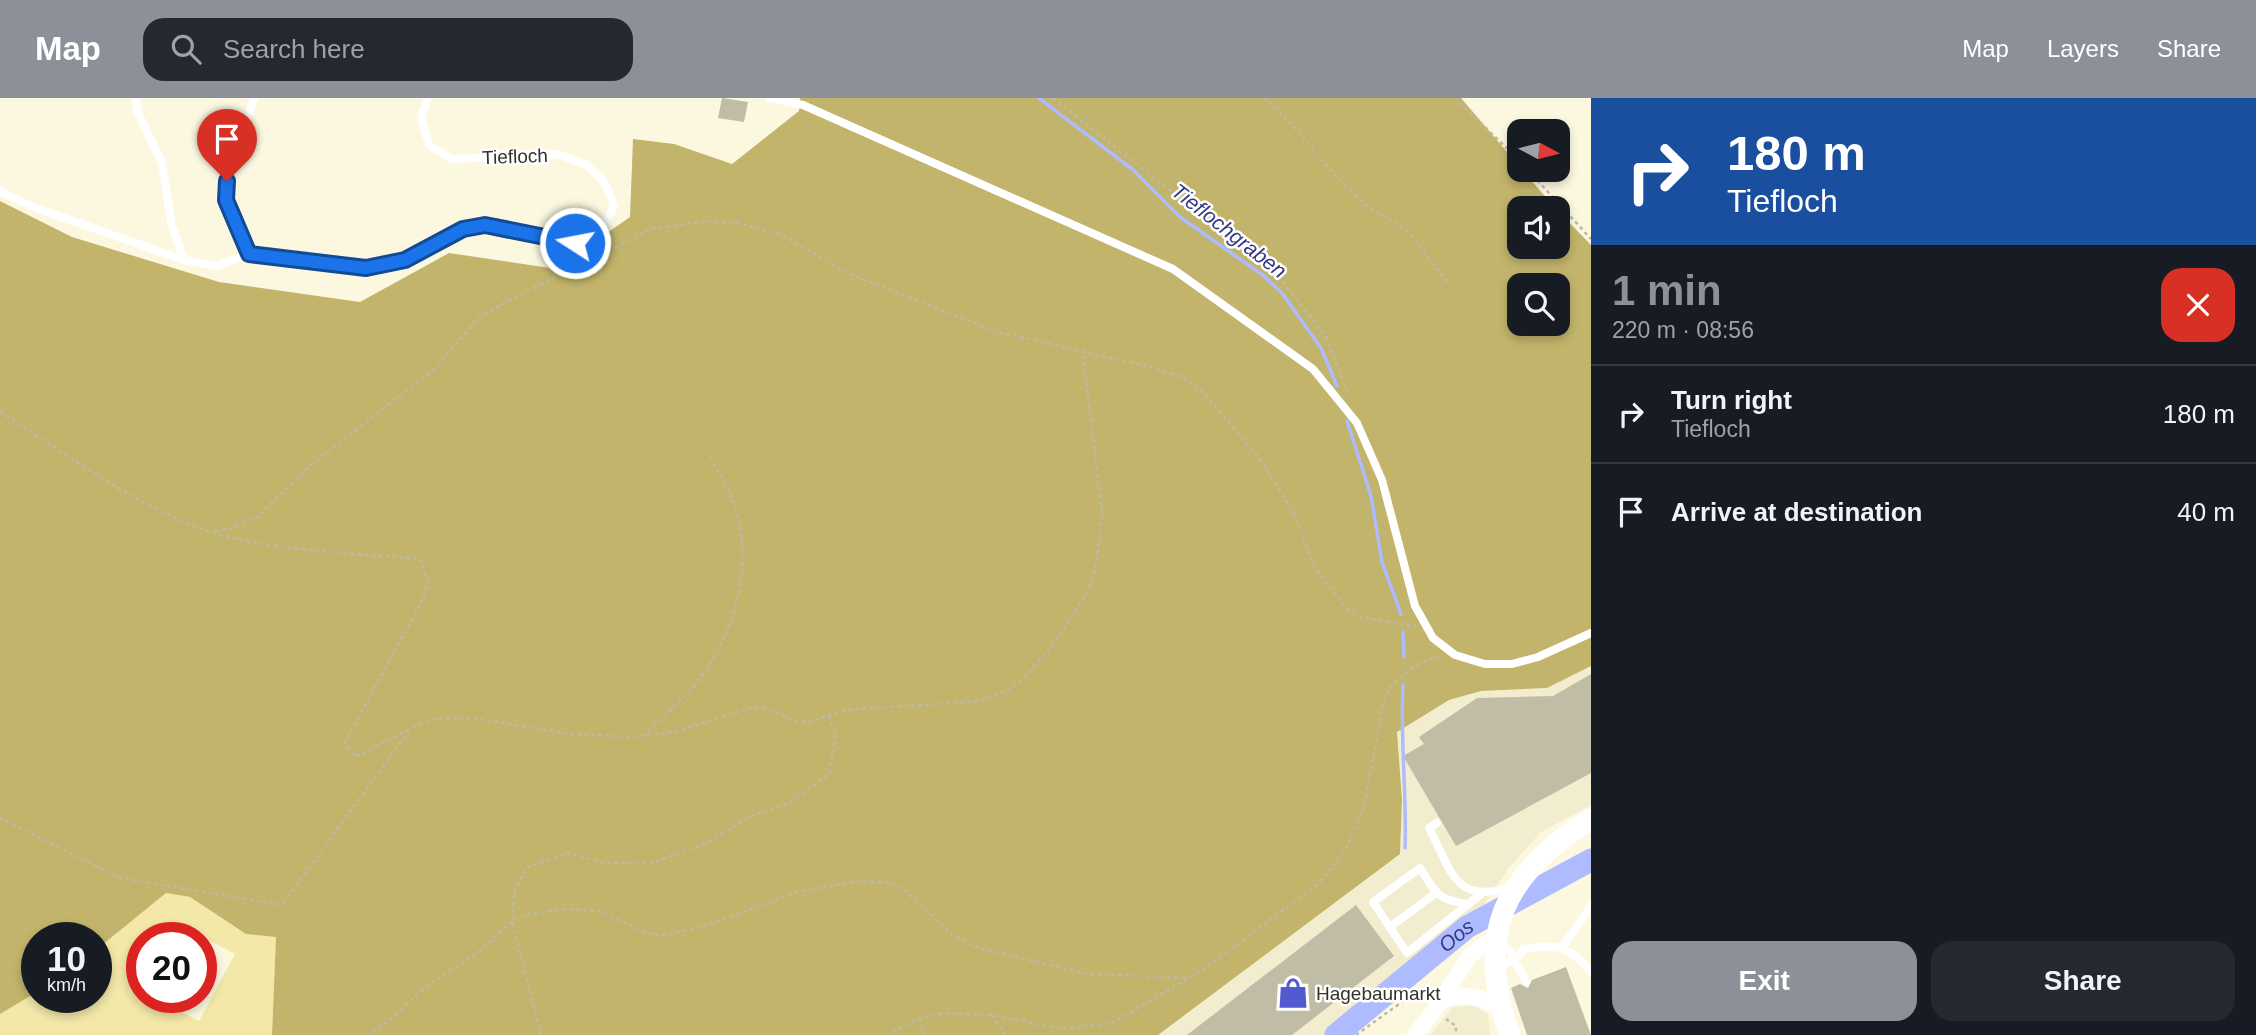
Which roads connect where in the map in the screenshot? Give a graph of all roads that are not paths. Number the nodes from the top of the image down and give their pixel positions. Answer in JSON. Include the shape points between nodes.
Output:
{"nodes":[{"id":1,"x":136,"y":98,"type":"edge"},
{"id":2,"x":254,"y":98,"type":"edge"},
{"id":3,"x":428,"y":98,"type":"edge"},
{"id":4,"x":770,"y":98,"type":"edge"},
{"id":5,"x":0,"y":191,"type":"edge"},
{"id":6,"x":249,"y":254,"type":"junction"},
{"id":7,"x":184,"y":260,"type":"junction"},
{"id":8,"x":1591,"y":633,"type":"edge"},
{"id":9,"x":1591,"y":819,"type":"edge"},
{"id":10,"x":1437,"y":823,"type":"dead end"},
{"id":11,"x":1516,"y":885,"type":"junction"},
{"id":12,"x":1436,"y":892,"type":"junction"},
{"id":13,"x":1480,"y":894,"type":"junction"},
{"id":14,"x":1468,"y":904,"type":"junction"},
{"id":15,"x":1591,"y":906,"type":"edge"},
{"id":16,"x":1390,"y":928,"type":"junction"},
{"id":17,"x":1497,"y":934,"type":"junction"},
{"id":18,"x":1562,"y":948,"type":"junction"},
{"id":19,"x":1515,"y":960,"type":"junction"},
{"id":20,"x":1493,"y":969,"type":"junction"},
{"id":21,"x":1591,"y":972,"type":"edge"},
{"id":22,"x":1526,"y":982,"type":"dead end"},
{"id":23,"x":1444,"y":996,"type":"junction"},
{"id":24,"x":1501,"y":1010,"type":"junction"},
{"id":25,"x":1415,"y":1035,"type":"edge"},
{"id":26,"x":1510,"y":1035,"type":"edge"}],
"edges":[{"from":1,"to":7,"type":"lane","via":[[138,113],[162,163],[172,226]]},
{"from":2,"to":6,"type":"lane","via":[[227,181],[226,200]]},
{"from":3,"to":6,"type":"lane","name":"Tiefloch","via":[[421,118],[429,145],[452,159],[557,154],[585,164],[604,181],[614,206],[607,223],[594,236],[575,243],[485,225],[463,229],[405,260],[366,268]]},
{"from":4,"to":8,"type":"lane","via":[[803,104],[1173,269],[1313,369],[1357,423],[1382,480],[1415,606],[1433,638],[1455,655],[1485,664],[1512,664]]},
{"from":5,"to":7,"type":"lane","name":"Tiefloch"},
{"from":6,"to":7,"type":"lane","name":"Tiefloch","via":[[217,267]]},
{"from":9,"to":11,"type":"street","via":[[1549,848]]},
{"from":10,"to":13,"type":"lane","via":[[1429,828],[1460,886]]},
{"from":11,"to":13,"type":"lane"},
{"from":11,"to":17,"type":"street"},
{"from":12,"to":14,"type":"lane","via":[[1445,901]]},
{"from":12,"to":16,"type":"lane"},
{"from":12,"to":16,"type":"lane","via":[[1420,868],[1373,902]]},
{"from":13,"to":14,"type":"lane"},
{"from":14,"to":16,"type":"lane","via":[[1407,953]]},
{"from":15,"to":18,"type":"lane"},
{"from":17,"to":19,"type":"lane"},
{"from":17,"to":20,"type":"street"},
{"from":17,"to":23,"type":"street","via":[[1469,956]]},
{"from":18,"to":19,"type":"lane","via":[[1523,949]]},
{"from":18,"to":21,"type":"lane","via":[[1577,954]]},
{"from":19,"to":20,"type":"lane"},
{"from":19,"to":22,"type":"lane"},
{"from":20,"to":24,"type":"street"},
{"from":23,"to":24,"type":"street","via":[[1470,995]]},
{"from":23,"to":25,"type":"street"},
{"from":24,"to":26,"type":"street"}]}
